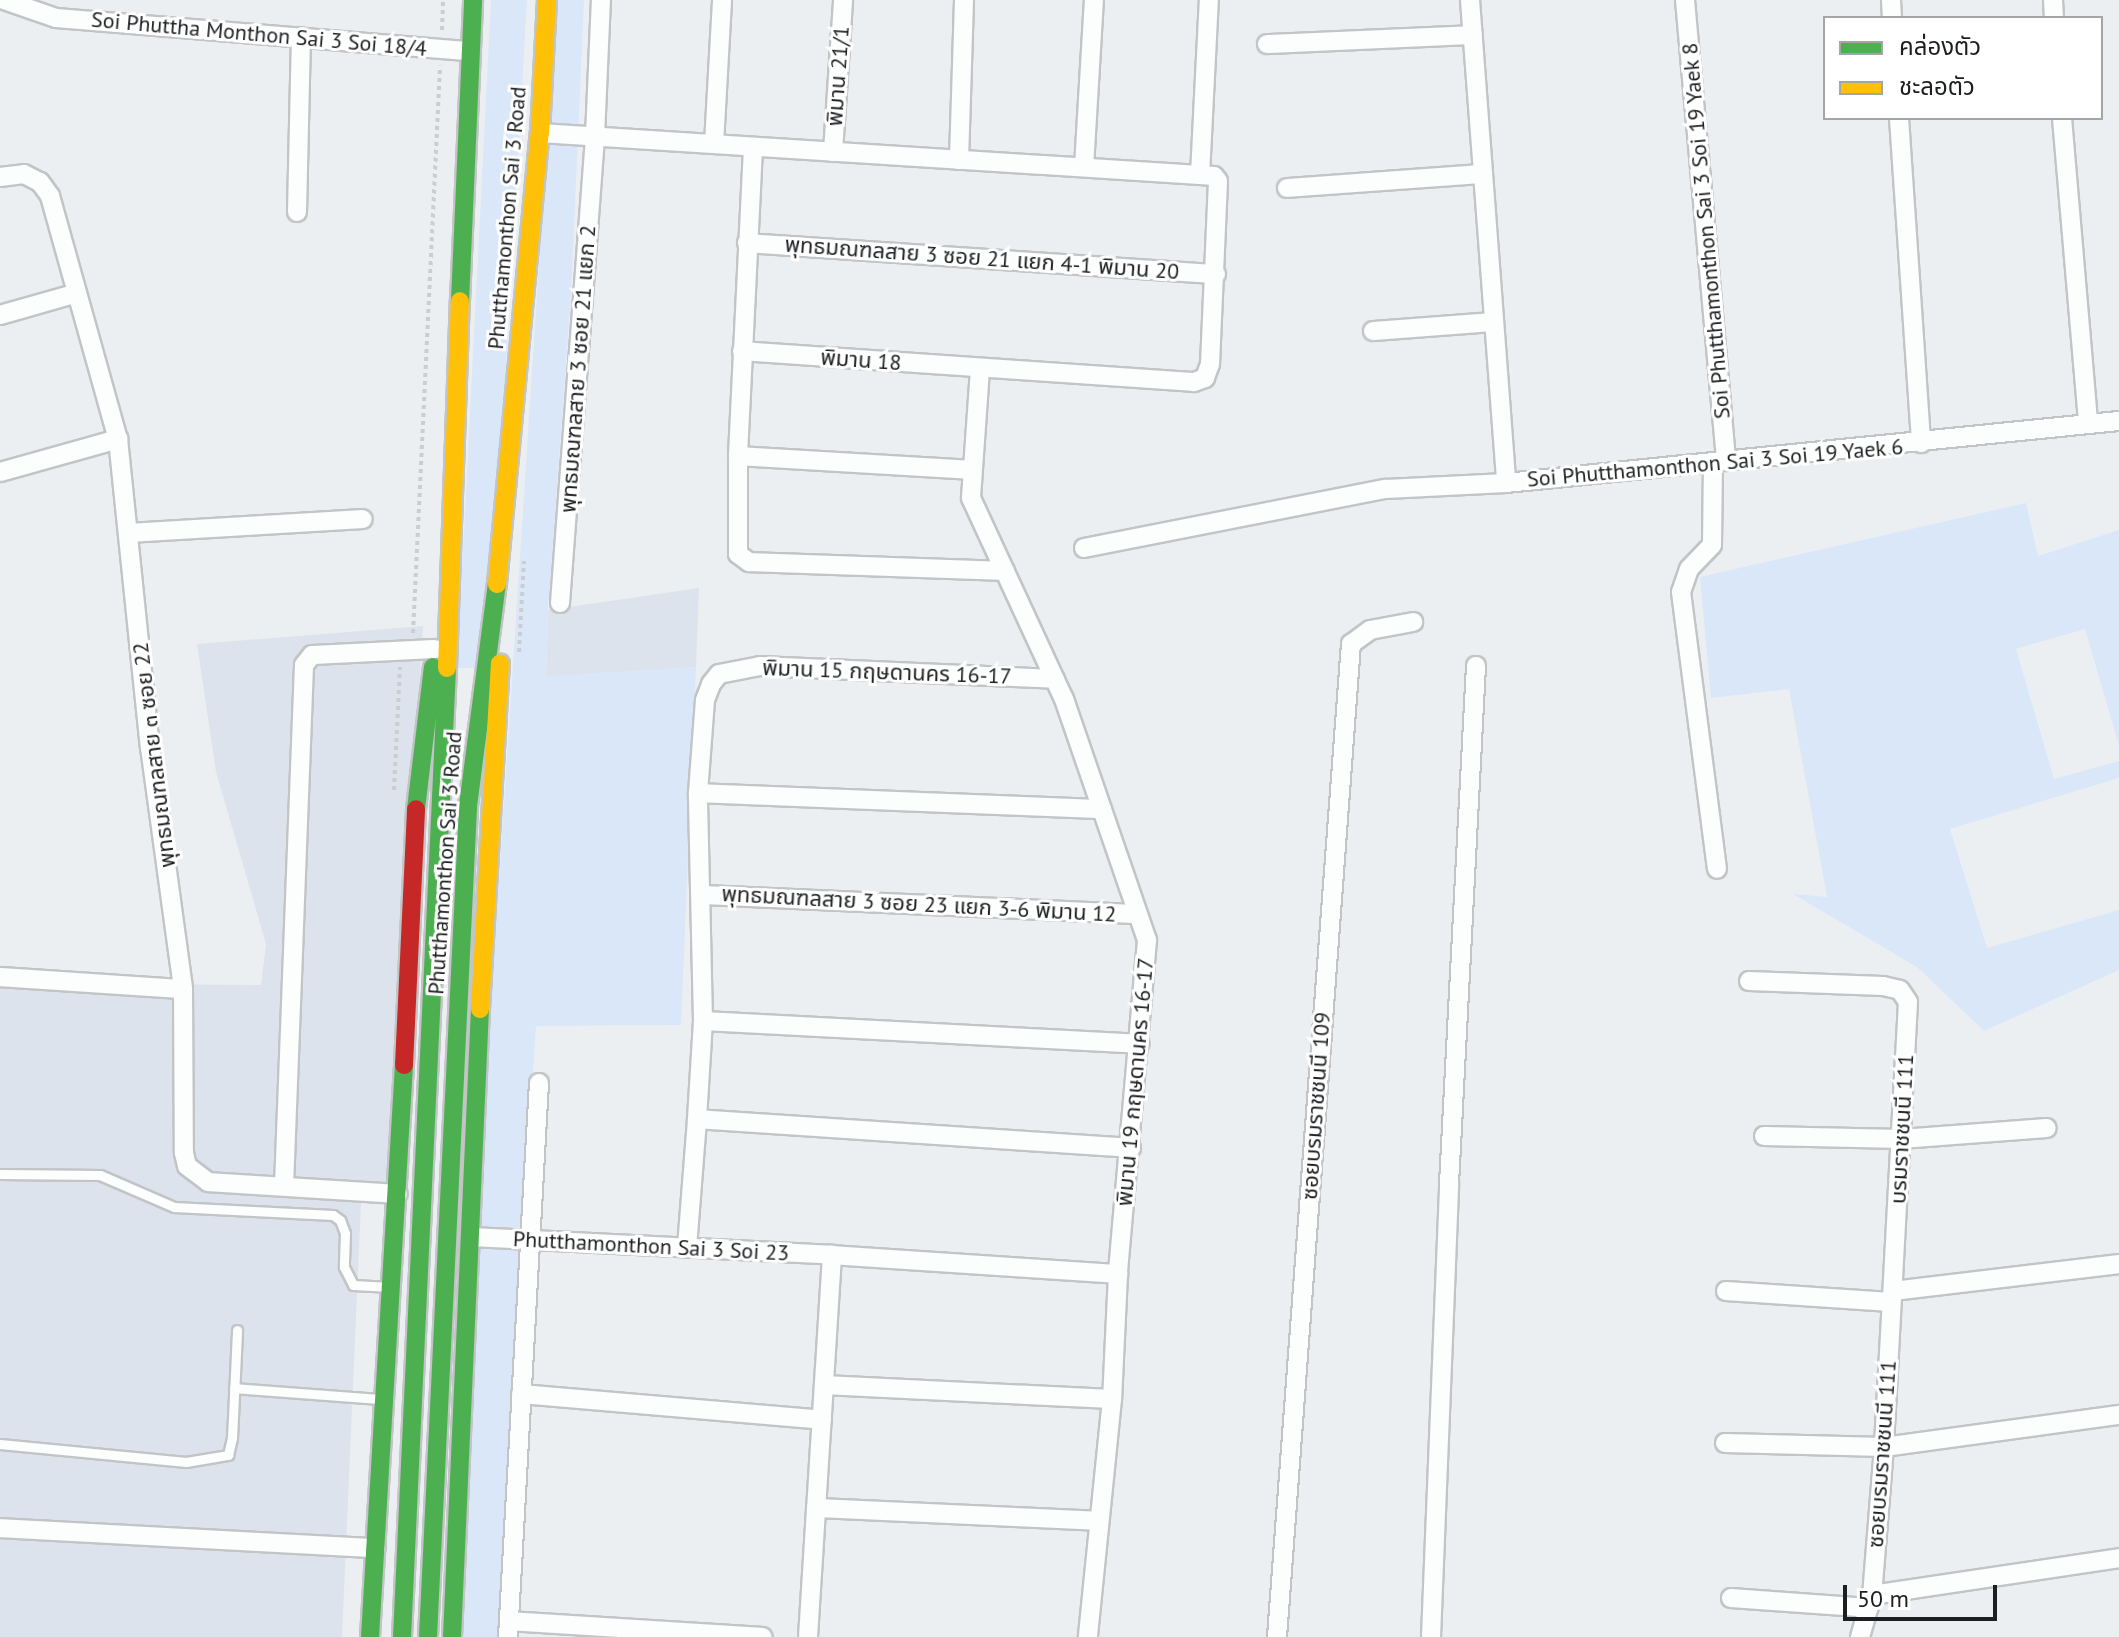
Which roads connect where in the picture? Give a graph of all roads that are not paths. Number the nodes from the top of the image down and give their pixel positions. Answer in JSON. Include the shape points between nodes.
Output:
{"nodes":[{"id":1,"x":4,"y":0,"type":"edge"},
{"id":2,"x":473,"y":0,"type":"edge"},
{"id":3,"x":547,"y":0,"type":"edge"},
{"id":4,"x":601,"y":0,"type":"edge"},
{"id":5,"x":722,"y":0,"type":"edge"},
{"id":6,"x":843,"y":0,"type":"edge"},
{"id":7,"x":964,"y":0,"type":"edge"},
{"id":8,"x":1094,"y":0,"type":"edge"},
{"id":9,"x":1209,"y":0,"type":"edge"},
{"id":10,"x":1470,"y":0,"type":"edge"},
{"id":11,"x":1685,"y":0,"type":"edge"},
{"id":12,"x":1473,"y":35,"type":"junction"},
{"id":13,"x":301,"y":37,"type":"junction"},
{"id":14,"x":1267,"y":44,"type":"dead end"},
{"id":15,"x":470,"y":51,"type":"junction"},
{"id":16,"x":1899,"y":120,"type":"edge"},
{"id":17,"x":2062,"y":120,"type":"edge"},
{"id":18,"x":540,"y":133,"type":"junction"},
{"id":19,"x":595,"y":136,"type":"junction"},
{"id":20,"x":714,"y":144,"type":"junction"},
{"id":21,"x":753,"y":148,"type":"junction"},
{"id":22,"x":833,"y":152,"type":"junction"},
{"id":23,"x":959,"y":160,"type":"junction"},
{"id":24,"x":1084,"y":167,"type":"junction"},
{"id":25,"x":1483,"y":174,"type":"junction"},
{"id":26,"x":1200,"y":175,"type":"junction"},
{"id":27,"x":0,"y":177,"type":"edge"},
{"id":28,"x":1287,"y":188,"type":"dead end"},
{"id":29,"x":297,"y":212,"type":"dead end"},
{"id":30,"x":747,"y":243,"type":"junction"},
{"id":31,"x":1216,"y":274,"type":"junction"},
{"id":32,"x":77,"y":293,"type":"junction"},
{"id":33,"x":0,"y":315,"type":"edge"},
{"id":34,"x":1494,"y":322,"type":"junction"},
{"id":35,"x":1373,"y":331,"type":"dead end"},
{"id":36,"x":742,"y":351,"type":"junction"},
{"id":37,"x":980,"y":369,"type":"junction"},
{"id":38,"x":2119,"y":421,"type":"edge"},
{"id":39,"x":2088,"y":424,"type":"junction"},
{"id":40,"x":118,"y":439,"type":"junction"},
{"id":41,"x":1921,"y":443,"type":"junction"},
{"id":42,"x":738,"y":456,"type":"junction"},
{"id":43,"x":1720,"y":462,"type":"junction"},
{"id":44,"x":973,"y":470,"type":"junction"},
{"id":45,"x":0,"y":472,"type":"edge"},
{"id":46,"x":1506,"y":483,"type":"junction"},
{"id":47,"x":363,"y":519,"type":"dead end"},
{"id":48,"x":129,"y":533,"type":"junction"},
{"id":49,"x":450,"y":542,"type":"junction"},
{"id":50,"x":502,"y":546,"type":"junction"},
{"id":51,"x":1084,"y":548,"type":"dead end"},
{"id":52,"x":1005,"y":571,"type":"junction"},
{"id":53,"x":560,"y":603,"type":"dead end"},
{"id":54,"x":1413,"y":622,"type":"dead end"},
{"id":55,"x":435,"y":649,"type":"junction"},
{"id":56,"x":1476,"y":666,"type":"dead end"},
{"id":57,"x":1055,"y":679,"type":"junction"},
{"id":58,"x":698,"y":793,"type":"junction"},
{"id":59,"x":1102,"y":809,"type":"junction"},
{"id":60,"x":1717,"y":869,"type":"dead end"},
{"id":61,"x":701,"y":895,"type":"junction"},
{"id":62,"x":1137,"y":914,"type":"junction"},
{"id":63,"x":0,"y":977,"type":"edge"},
{"id":64,"x":1749,"y":981,"type":"dead end"},
{"id":65,"x":183,"y":989,"type":"junction"},
{"id":66,"x":703,"y":1021,"type":"junction"},
{"id":67,"x":1139,"y":1044,"type":"junction"},
{"id":68,"x":539,"y":1083,"type":"dead end"},
{"id":69,"x":697,"y":1119,"type":"junction"},
{"id":70,"x":2047,"y":1128,"type":"dead end"},
{"id":71,"x":1764,"y":1136,"type":"dead end"},
{"id":72,"x":1901,"y":1139,"type":"junction"},
{"id":73,"x":1131,"y":1148,"type":"junction"},
{"id":74,"x":0,"y":1174,"type":"edge"},
{"id":75,"x":284,"y":1186,"type":"junction"},
{"id":76,"x":398,"y":1194,"type":"junction"},
{"id":77,"x":470,"y":1237,"type":"junction"},
{"id":78,"x":531,"y":1241,"type":"junction"},
{"id":79,"x":687,"y":1247,"type":"junction"},
{"id":80,"x":832,"y":1255,"type":"junction"},
{"id":81,"x":2119,"y":1264,"type":"edge"},
{"id":82,"x":1895,"y":1269,"type":"joint"},
{"id":83,"x":1118,"y":1274,"type":"junction"},
{"id":84,"x":391,"y":1287,"type":"junction"},
{"id":85,"x":1726,"y":1291,"type":"dead end"},
{"id":86,"x":1892,"y":1297,"type":"junction"},
{"id":87,"x":237,"y":1330,"type":"dead end"},
{"id":88,"x":824,"y":1385,"type":"junction"},
{"id":89,"x":234,"y":1388,"type":"junction"},
{"id":90,"x":521,"y":1394,"type":"junction"},
{"id":91,"x":384,"y":1399,"type":"junction"},
{"id":92,"x":1112,"y":1399,"type":"junction"},
{"id":93,"x":2119,"y":1415,"type":"edge"},
{"id":94,"x":822,"y":1420,"type":"junction"},
{"id":95,"x":1725,"y":1443,"type":"dead end"},
{"id":96,"x":0,"y":1444,"type":"edge"},
{"id":97,"x":1884,"y":1447,"type":"junction"},
{"id":98,"x":816,"y":1508,"type":"junction"},
{"id":99,"x":1099,"y":1521,"type":"junction"},
{"id":100,"x":0,"y":1528,"type":"edge"},
{"id":101,"x":375,"y":1548,"type":"junction"},
{"id":102,"x":2119,"y":1558,"type":"edge"},
{"id":103,"x":1731,"y":1598,"type":"dead end"},
{"id":104,"x":1870,"y":1601,"type":"junction"},
{"id":105,"x":372,"y":1605,"type":"junction"},
{"id":106,"x":508,"y":1629,"type":"edge"},
{"id":107,"x":450,"y":1634,"type":"edge"},
{"id":108,"x":370,"y":1637,"type":"edge"},
{"id":109,"x":384,"y":1637,"type":"edge"},
{"id":110,"x":402,"y":1637,"type":"edge"},
{"id":111,"x":428,"y":1637,"type":"edge"},
{"id":112,"x":762,"y":1637,"type":"edge"},
{"id":113,"x":808,"y":1637,"type":"edge"},
{"id":114,"x":1088,"y":1637,"type":"edge"},
{"id":115,"x":1277,"y":1637,"type":"edge"},
{"id":116,"x":1431,"y":1637,"type":"edge"},
{"id":117,"x":1860,"y":1637,"type":"edge"}],
"edges":[{"from":1,"to":13,"type":"street","name":"Soi Phuttha Monthon Sai 3 Soi 18/4","via":[[56,18]]},
{"from":2,"to":15,"type":"main road","name":"Phutthamonthon Sai 3 Road"},
{"from":3,"to":18,"type":"main road","name":"Phutthamonthon Sai 3 Road"},
{"from":4,"to":19,"type":"street","name":"พุทธมณฑลสาย 3 ซอย 21 แยก 2"},
{"from":5,"to":20,"type":"street"},
{"from":6,"to":22,"type":"street","name":"พิมาน 21/1"},
{"from":7,"to":23,"type":"street"},
{"from":8,"to":24,"type":"street"},
{"from":9,"to":26,"type":"street"},
{"from":10,"to":12,"type":"street","name":"Soi Phutthamonthon Sai 3 Soi 19 Yaek 6"},
{"from":11,"to":43,"type":"street","name":"Soi Phutthamonthon Sai 3 Soi 19 Yaek 8"},
{"from":12,"to":14,"type":"street"},
{"from":12,"to":25,"type":"street","name":"Soi Phutthamonthon Sai 3 Soi 19 Yaek 6"},
{"from":13,"to":15,"type":"street","name":"Soi Phuttha Monthon Sai 3 Soi 18/4"},
{"from":13,"to":29,"type":"street"},
{"from":15,"to":49,"type":"main road","name":"Phutthamonthon Sai 3 Road"},
{"from":16,"to":41,"type":"street"},
{"from":17,"to":39,"type":"street"},
{"from":18,"to":19,"type":"street"},
{"from":18,"to":50,"type":"main road","name":"Phutthamonthon Sai 3 Road"},
{"from":19,"to":20,"type":"street"},
{"from":19,"to":53,"type":"street","name":"พุทธมณฑลสาย 3 ซอย 21 แยก 2"},
{"from":20,"to":21,"type":"street"},
{"from":21,"to":22,"type":"street"},
{"from":21,"to":30,"type":"street"},
{"from":22,"to":23,"type":"street"},
{"from":23,"to":24,"type":"street"},
{"from":24,"to":26,"type":"street"},
{"from":25,"to":28,"type":"street"},
{"from":25,"to":34,"type":"street","name":"Soi Phutthamonthon Sai 3 Soi 19 Yaek 6"},
{"from":26,"to":31,"type":"street","via":[[1214,176],[1219,189]]},
{"from":27,"to":32,"type":"street","name":"พุทธมณฑลสาย ๓ ซอย 22","via":[[24,174],[40,182],[50,196]]},
{"from":30,"to":31,"type":"street","name":"พุทธมณฑลสาย 3 ซอย 21 แยก 4-1 พิมาน 20"},
{"from":30,"to":36,"type":"street"},
{"from":31,"to":37,"type":"street","name":"พิมาน 18","via":[[1205,378],[1194,382]]},
{"from":32,"to":33,"type":"street"},
{"from":32,"to":40,"type":"street","name":"พุทธมณฑลสาย ๓ ซอย 22"},
{"from":34,"to":35,"type":"street"},
{"from":34,"to":46,"type":"street","name":"Soi Phutthamonthon Sai 3 Soi 19 Yaek 6"},
{"from":36,"to":37,"type":"street","name":"พิมาน 18"},
{"from":36,"to":42,"type":"street"},
{"from":37,"to":44,"type":"street","name":"พิมาน 19 กฤษดานคร 16-17"},
{"from":38,"to":39,"type":"street","name":"Soi Phutthamonthon Sai 3 Soi 19 Yaek 6"},
{"from":39,"to":41,"type":"street","name":"Soi Phutthamonthon Sai 3 Soi 19 Yaek 6"},
{"from":40,"to":45,"type":"street"},
{"from":40,"to":48,"type":"street","name":"พุทธมณฑลสาย ๓ ซอย 22"},
{"from":41,"to":43,"type":"street","name":"Soi Phutthamonthon Sai 3 Soi 19 Yaek 6"},
{"from":42,"to":44,"type":"street"},
{"from":42,"to":52,"type":"street","via":[[736,540],[738,554],[749,562]]},
{"from":43,"to":46,"type":"street","name":"Soi Phutthamonthon Sai 3 Soi 19 Yaek 6"},
{"from":43,"to":60,"type":"street","name":"Soi Phutthamonthon Sai 3 Soi 19 Yaek 8","via":[[1712,545],[1689,569],[1681,592]]},
{"from":44,"to":52,"type":"street","name":"พิมาน 19 กฤษดานคร 16-17","via":[[971,498]]},
{"from":46,"to":51,"type":"street","via":[[1386,489]]},
{"from":47,"to":48,"type":"street"},
{"from":48,"to":65,"type":"street","name":"พุทธมณฑลสาย ๓ ซอย 22","via":[[150,747]]},
{"from":49,"to":55,"type":"main road"},
{"from":49,"to":110,"type":"main road","name":"Phutthamonthon Sai 3 Road","via":[[443,806]]},
{"from":50,"to":77,"type":"main road","via":[[500,686],[487,850]]},
{"from":50,"to":111,"type":"main road","name":"Phutthamonthon Sai 3 Road","via":[[468,806]]},
{"from":52,"to":57,"type":"street","name":"พิมาน 19 กฤษดานคร 16-17"},
{"from":54,"to":115,"type":"street","name":"ซอยบรมราชชนนี 109","via":[[1370,630],[1351,644]]},
{"from":55,"to":75,"type":"street","via":[[312,655],[304,665]]},
{"from":55,"to":76,"type":"main road","via":[[415,814]]},
{"from":56,"to":116,"type":"street"},
{"from":57,"to":58,"type":"street","name":"พิมาน 15 กฤษดานคร 16-17","via":[[760,666],[719,674],[705,700]]},
{"from":57,"to":59,"type":"street","name":"พิมาน 19 กฤษดานคร 16-17"},
{"from":58,"to":59,"type":"street"},
{"from":58,"to":61,"type":"street"},
{"from":59,"to":62,"type":"street","name":"พิมาน 19 กฤษดานคร 16-17"},
{"from":61,"to":62,"type":"street","name":"พุทธมณฑลสาย 3 ซอย 23 แยก 3-6 พิมาน 12"},
{"from":61,"to":66,"type":"street"},
{"from":62,"to":67,"type":"street","name":"พิมาน 19 กฤษดานคร 16-17","via":[[1147,940]]},
{"from":63,"to":65,"type":"street"},
{"from":64,"to":72,"type":"street","name":"บรมราชชนนี 111","via":[[1900,990],[1908,1002]]},
{"from":65,"to":75,"type":"street","name":"พุทธมณฑลสาย ๓ ซอย 22","via":[[187,1166],[208,1182]]},
{"from":66,"to":67,"type":"street"},
{"from":66,"to":69,"type":"street"},
{"from":67,"to":73,"type":"street","name":"พิมาน 19 กฤษดานคร 16-17"},
{"from":68,"to":78,"type":"street"},
{"from":69,"to":73,"type":"street"},
{"from":69,"to":79,"type":"street"},
{"from":70,"to":72,"type":"street"},
{"from":71,"to":72,"type":"street"},
{"from":72,"to":82,"type":"street","name":"บรมราชชนนี 111"},
{"from":73,"to":83,"type":"street","name":"พิมาน 19 กฤษดานคร 16-17"},
{"from":74,"to":84,"type":"lane","via":[[100,1175],[174,1207],[333,1215],[345,1233],[344,1267],[353,1285]]},
{"from":75,"to":76,"type":"street","name":"พุทธมณฑลสาย ๓ ซอย 22"},
{"from":76,"to":84,"type":"main road"},
{"from":77,"to":78,"type":"street","name":"Phutthamonthon Sai 3 Soi 23"},
{"from":77,"to":107,"type":"main road"},
{"from":78,"to":79,"type":"street","name":"Phutthamonthon Sai 3 Soi 23"},
{"from":78,"to":90,"type":"street"},
{"from":79,"to":80,"type":"street","name":"Phutthamonthon Sai 3 Soi 23"},
{"from":80,"to":83,"type":"street","name":"Phutthamonthon Sai 3 Soi 23"},
{"from":80,"to":88,"type":"street"},
{"from":81,"to":86,"type":"street"},
{"from":82,"to":86,"type":"street","name":"ซอยบรมราชชนนี 111"},
{"from":83,"to":92,"type":"street","name":"พิมาน 19 กฤษดานคร 16-17"},
{"from":84,"to":91,"type":"main road"},
{"from":85,"to":86,"type":"street"},
{"from":86,"to":97,"type":"street","name":"ซอยบรมราชชนนี 111"},
{"from":87,"to":89,"type":"lane"},
{"from":88,"to":92,"type":"street"},
{"from":88,"to":94,"type":"street"},
{"from":89,"to":91,"type":"lane"},
{"from":89,"to":96,"type":"lane","via":[[228,1455],[215,1460],[186,1462]]},
{"from":90,"to":94,"type":"street"},
{"from":90,"to":106,"type":"street"},
{"from":91,"to":101,"type":"main road"},
{"from":92,"to":99,"type":"street","name":"พิมาน 19 กฤษดานคร 16-17"},
{"from":93,"to":97,"type":"street"},
{"from":94,"to":98,"type":"street"},
{"from":95,"to":97,"type":"street"},
{"from":97,"to":104,"type":"street","name":"ซอยบรมราชชนนี 111"},
{"from":98,"to":99,"type":"street"},
{"from":98,"to":113,"type":"street"},
{"from":99,"to":114,"type":"street","name":"พิมาน 19 กฤษดานคร 16-17"},
{"from":100,"to":101,"type":"street"},
{"from":101,"to":105,"type":"main road"},
{"from":102,"to":104,"type":"street"},
{"from":103,"to":104,"type":"street"},
{"from":104,"to":117,"type":"street","name":"ซอยบรมราชชนนี 111"},
{"from":105,"to":108,"type":"main road"},
{"from":105,"to":109,"type":"main road"},
{"from":106,"to":112,"type":"street"}]}
